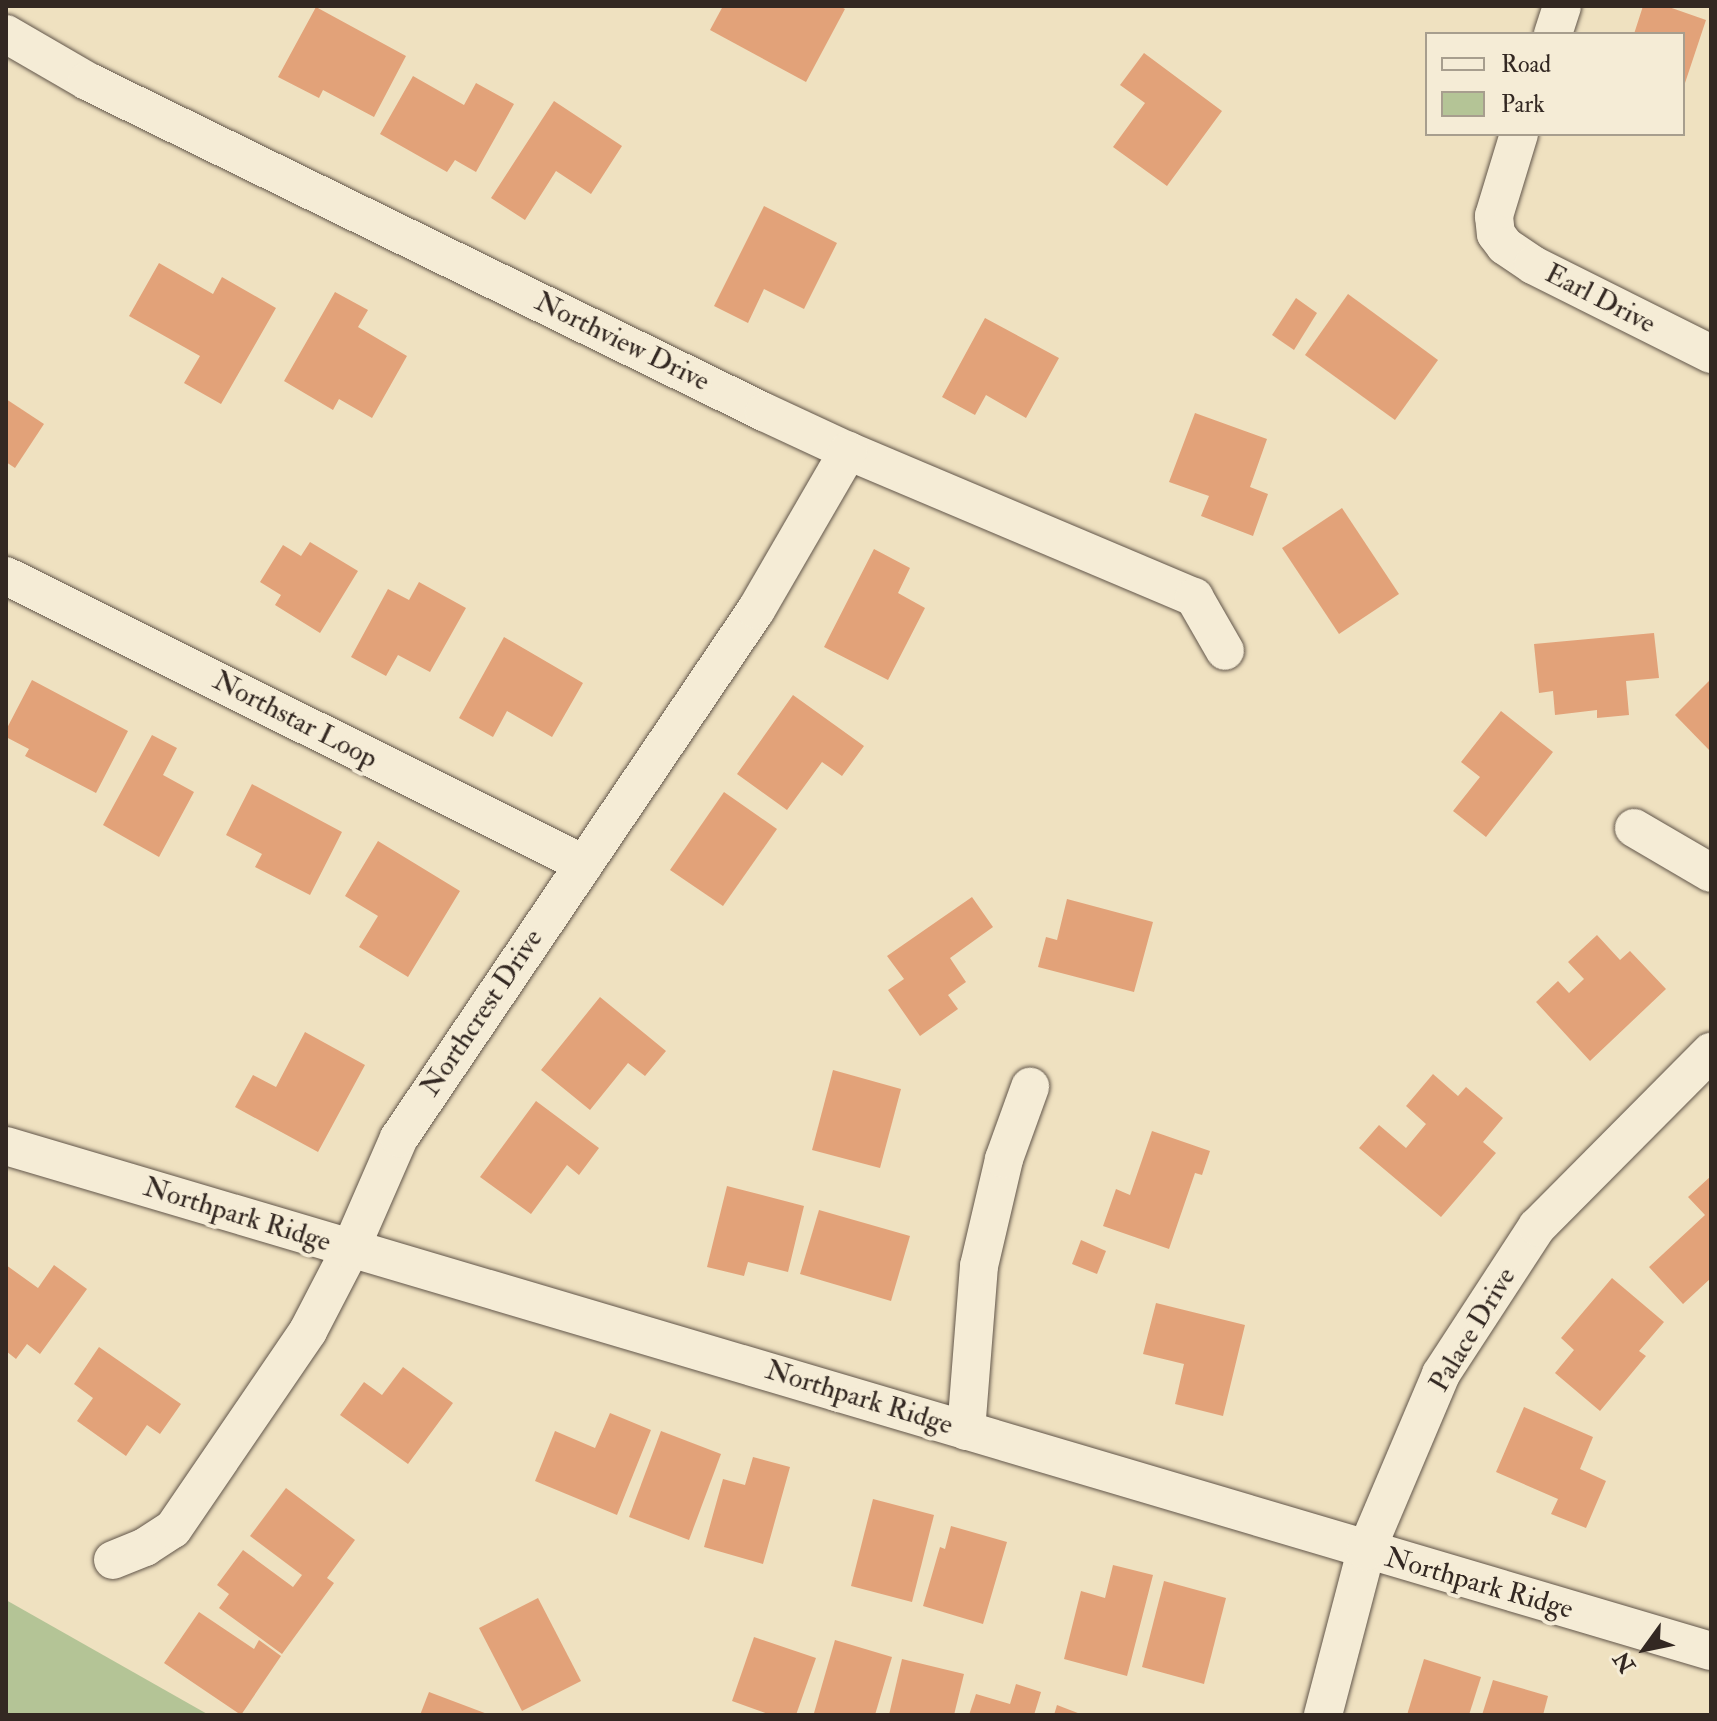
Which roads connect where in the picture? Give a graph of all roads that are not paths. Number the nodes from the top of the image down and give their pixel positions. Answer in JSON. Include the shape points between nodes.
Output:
{"nodes":[{"id":1,"x":1562,"y":6,"type":"edge"},
{"id":2,"x":1554,"y":32,"type":"edge"},
{"id":3,"x":6,"y":34,"type":"edge"},
{"id":4,"x":1518,"y":136,"type":"edge"},
{"id":5,"x":1711,"y":354,"type":"edge"},
{"id":6,"x":848,"y":451,"type":"junction"},
{"id":7,"x":6,"y":576,"type":"edge"},
{"id":8,"x":1225,"y":651,"type":"dead end"},
{"id":9,"x":1634,"y":828,"type":"dead end"},
{"id":10,"x":584,"y":864,"type":"junction"},
{"id":11,"x":1711,"y":873,"type":"edge"},
{"id":12,"x":1711,"y":1052,"type":"edge"},
{"id":13,"x":1030,"y":1087,"type":"dead end"},
{"id":14,"x":6,"y":1146,"type":"edge"},
{"id":15,"x":350,"y":1250,"type":"junction"},
{"id":16,"x":966,"y":1431,"type":"junction"},
{"id":17,"x":1366,"y":1551,"type":"junction"},
{"id":18,"x":113,"y":1560,"type":"dead end"},
{"id":19,"x":1711,"y":1651,"type":"edge"},
{"id":20,"x":1323,"y":1715,"type":"edge"}],
"edges":[{"from":1,"to":2,"type":"street"},
{"from":3,"to":6,"type":"street","name":"Northview Drive","via":[[87,81]]},
{"from":4,"to":5,"type":"street","name":"Earl Drive","via":[[1497,201],[1496,234],[1505,246]]},
{"from":6,"to":8,"type":"street","name":"Northview Drive","via":[[1194,597]]},
{"from":6,"to":10,"type":"street","name":"Northcrest Drive","via":[[756,610]]},
{"from":7,"to":10,"type":"street","name":"Northstar Loop"},
{"from":9,"to":11,"type":"street"},
{"from":10,"to":15,"type":"street","name":"Northcrest Drive","via":[[399,1138]]},
{"from":12,"to":17,"type":"street","name":"Palace Drive","via":[[1537,1227],[1441,1374]]},
{"from":13,"to":16,"type":"street","via":[[1004,1159],[979,1266]]},
{"from":14,"to":15,"type":"street","name":"Northpark Ridge"},
{"from":15,"to":16,"type":"street","name":"Northpark Ridge"},
{"from":15,"to":18,"type":"street","name":"Northcrest Drive","via":[[308,1331],[173,1529]]},
{"from":16,"to":17,"type":"street","name":"Northpark Ridge"},
{"from":17,"to":19,"type":"street","name":"Northpark Ridge"},
{"from":17,"to":20,"type":"street","name":"Palace Drive"}]}
